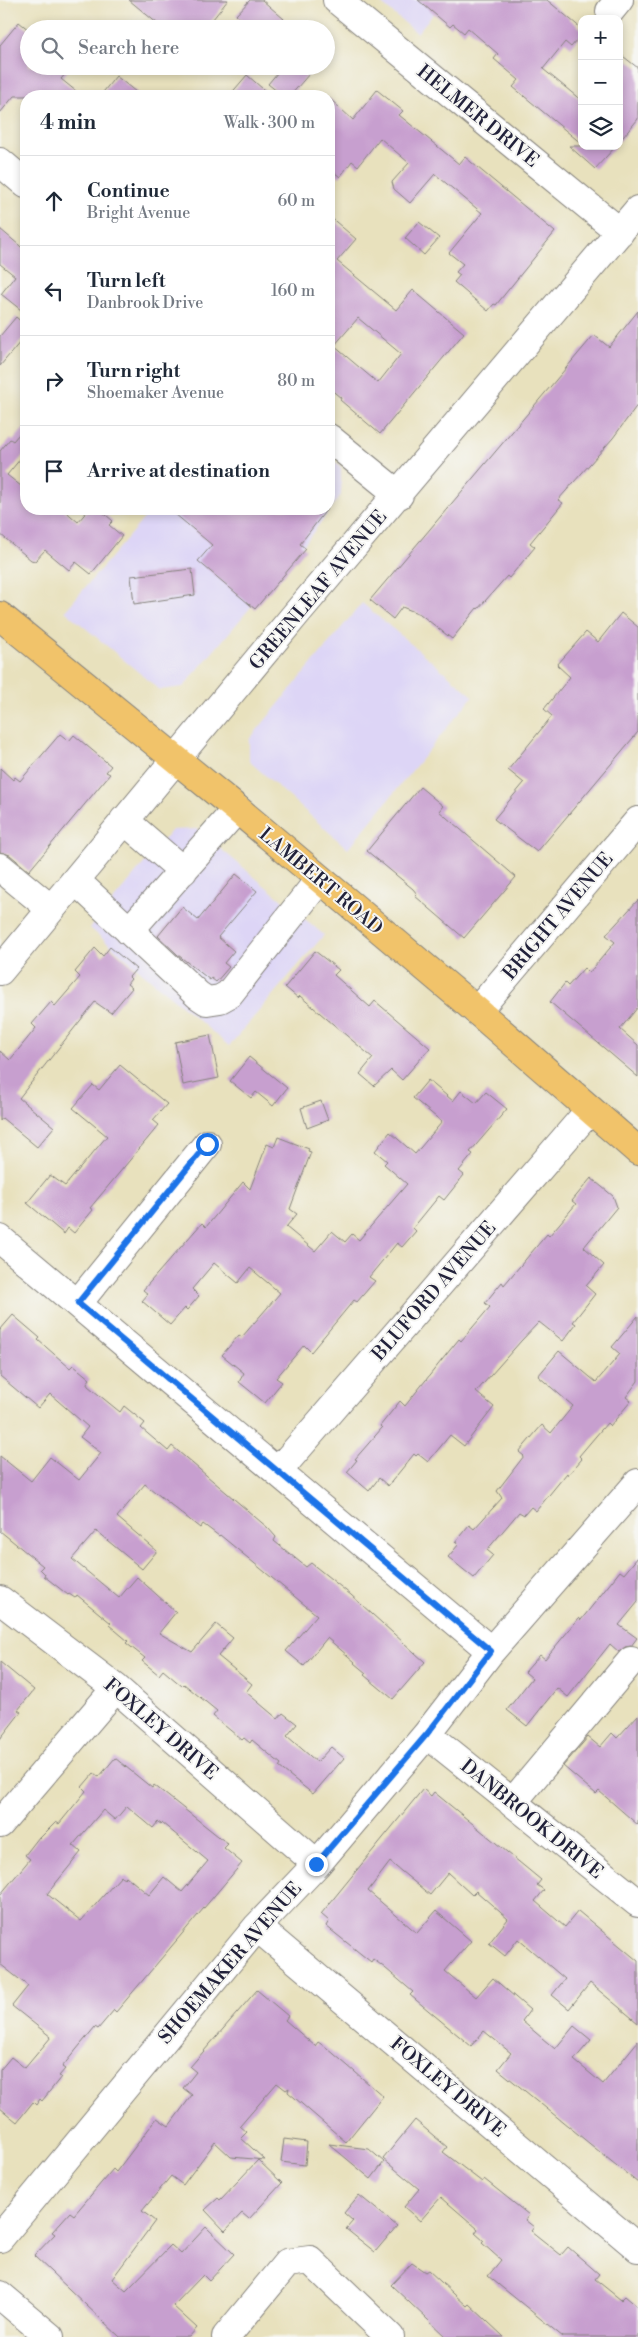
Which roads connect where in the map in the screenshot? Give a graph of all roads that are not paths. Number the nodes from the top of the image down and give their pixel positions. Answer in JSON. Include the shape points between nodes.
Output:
{"nodes":[{"id":1,"x":337,"y":0,"type":"edge"},
{"id":2,"x":0,"y":162,"type":"edge"},
{"id":3,"x":20,"y":179,"type":"edge"},
{"id":4,"x":638,"y":210,"type":"edge"},
{"id":5,"x":620,"y":232,"type":"junction"},
{"id":6,"x":335,"y":443,"type":"edge"},
{"id":7,"x":398,"y":495,"type":"junction"},
{"id":8,"x":0,"y":616,"type":"edge"},
{"id":9,"x":176,"y":758,"type":"junction"},
{"id":10,"x":237,"y":809,"type":"junction"},
{"id":11,"x":124,"y":820,"type":"junction"},
{"id":12,"x":638,"y":821,"type":"edge"},
{"id":13,"x":0,"y":867,"type":"edge"},
{"id":14,"x":183,"y":871,"type":"junction"},
{"id":15,"x":319,"y":880,"type":"junction"},
{"id":16,"x":76,"y":881,"type":"junction"},
{"id":17,"x":51,"y":909,"type":"junction"},
{"id":18,"x":129,"y":931,"type":"junction"},
{"id":19,"x":0,"y":971,"type":"edge"},
{"id":20,"x":477,"y":1011,"type":"junction"},
{"id":21,"x":590,"y":1111,"type":"junction"},
{"id":22,"x":207,"y":1144,"type":"dead end"},
{"id":23,"x":638,"y":1151,"type":"edge"},
{"id":24,"x":0,"y":1239,"type":"edge"},
{"id":25,"x":78,"y":1303,"type":"junction"},
{"id":26,"x":278,"y":1471,"type":"junction"},
{"id":27,"x":638,"y":1484,"type":"edge"},
{"id":28,"x":0,"y":1600,"type":"edge"},
{"id":29,"x":491,"y":1651,"type":"junction"},
{"id":30,"x":631,"y":1662,"type":"dead end"},
{"id":31,"x":116,"y":1688,"type":"junction"},
{"id":32,"x":427,"y":1734,"type":"junction"},
{"id":33,"x":512,"y":1803,"type":"junction"},
{"id":34,"x":0,"y":1824,"type":"edge"},
{"id":35,"x":316,"y":1864,"type":"junction"},
{"id":36,"x":638,"y":1904,"type":"edge"},
{"id":37,"x":257,"y":1927,"type":"junction"},
{"id":38,"x":0,"y":2238,"type":"edge"},
{"id":39,"x":638,"y":2248,"type":"edge"},
{"id":40,"x":0,"y":2295,"type":"edge"},
{"id":41,"x":50,"y":2337,"type":"edge"},
{"id":42,"x":226,"y":2337,"type":"edge"},
{"id":43,"x":390,"y":2337,"type":"edge"}],
"edges":[{"from":1,"to":5,"type":"street","name":"HELMER DRIVE"},
{"from":2,"to":3,"type":"street"},
{"from":4,"to":5,"type":"street","name":"GREENLEAF AVENUE"},
{"from":5,"to":7,"type":"street","name":"GREENLEAF AVENUE"},
{"from":6,"to":7,"type":"street"},
{"from":7,"to":9,"type":"street","name":"GREENLEAF AVENUE"},
{"from":8,"to":9,"type":"main road","name":"LAMBERT ROAD"},
{"from":9,"to":10,"type":"main road","name":"LAMBERT ROAD"},
{"from":9,"to":11,"type":"street","name":"GREENLEAF AVENUE"},
{"from":10,"to":14,"type":"street"},
{"from":10,"to":15,"type":"main road","name":"LAMBERT ROAD"},
{"from":11,"to":14,"type":"street"},
{"from":11,"to":16,"type":"street","name":"GREENLEAF AVENUE"},
{"from":12,"to":20,"type":"street","name":"BRIGHT AVENUE"},
{"from":13,"to":17,"type":"street"},
{"from":14,"to":18,"type":"street"},
{"from":15,"to":18,"type":"street","via":[[228,994],[220,999],[207,1001],[198,995]]},
{"from":15,"to":20,"type":"main road","name":"LAMBERT ROAD"},
{"from":16,"to":17,"type":"street","name":"GREENLEAF AVENUE"},
{"from":16,"to":18,"type":"street"},
{"from":17,"to":19,"type":"street","name":"GREENLEAF AVENUE"},
{"from":20,"to":21,"type":"main road","name":"LAMBERT ROAD"},
{"from":21,"to":23,"type":"main road","name":"LAMBERT ROAD"},
{"from":21,"to":26,"type":"street","name":"BLUFORD AVENUE"},
{"from":22,"to":25,"type":"street"},
{"from":24,"to":25,"type":"street"},
{"from":25,"to":26,"type":"street"},
{"from":26,"to":29,"type":"street"},
{"from":27,"to":29,"type":"street","name":"SHOEMAKER AVENUE"},
{"from":28,"to":31,"type":"street","name":"FOXLEY DRIVE"},
{"from":29,"to":32,"type":"street","name":"SHOEMAKER AVENUE"},
{"from":30,"to":33,"type":"street"},
{"from":31,"to":34,"type":"street"},
{"from":31,"to":35,"type":"street","name":"FOXLEY DRIVE"},
{"from":32,"to":33,"type":"street","name":"DANBROOK DRIVE"},
{"from":32,"to":35,"type":"street","name":"SHOEMAKER AVENUE"},
{"from":33,"to":36,"type":"street","name":"DANBROOK DRIVE"},
{"from":35,"to":37,"type":"street","name":"SHOEMAKER AVENUE"},
{"from":37,"to":38,"type":"street","name":"SHOEMAKER AVENUE"},
{"from":37,"to":39,"type":"street","name":"FOXLEY DRIVE"},
{"from":40,"to":41,"type":"street"},
{"from":42,"to":43,"type":"street","via":[[287,2263],[310,2260]]}]}
